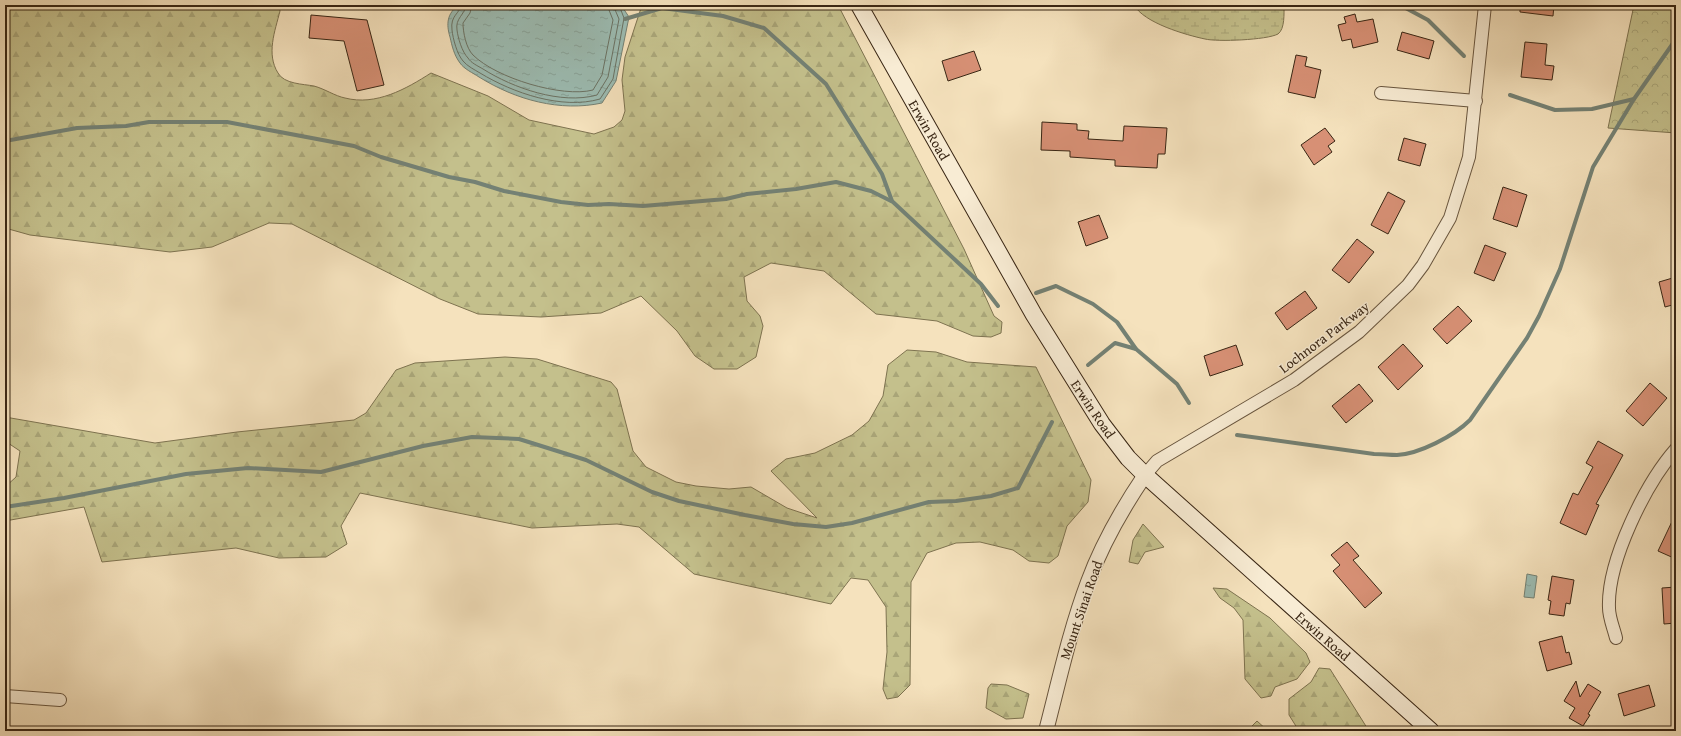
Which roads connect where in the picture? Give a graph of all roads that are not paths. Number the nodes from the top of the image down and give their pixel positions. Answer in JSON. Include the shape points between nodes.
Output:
{"nodes":[{"id":1,"x":859,"y":5,"type":"edge"},
{"id":2,"x":1485,"y":5,"type":"edge"},
{"id":3,"x":1381,"y":93,"type":"dead end"},
{"id":4,"x":1476,"y":100,"type":"junction"},
{"id":5,"x":1676,"y":448,"type":"edge"},
{"id":6,"x":1145,"y":475,"type":"junction"},
{"id":7,"x":1616,"y":638,"type":"dead end"},
{"id":8,"x":5,"y":696,"type":"edge"},
{"id":9,"x":60,"y":700,"type":"dead end"},
{"id":10,"x":1046,"y":731,"type":"edge"},
{"id":11,"x":1430,"y":731,"type":"edge"}],
"edges":[{"from":1,"to":6,"type":"main road","name":"Erwin Road","via":[[1034,315],[1102,424],[1128,458]]},
{"from":2,"to":4,"type":"street","name":"Lochnora Parkway"},
{"from":3,"to":4,"type":"street"},
{"from":4,"to":6,"type":"street","name":"Lochnora Parkway","via":[[1469,157],[1450,218],[1408,285],[1359,332],[1294,380],[1157,462]]},
{"from":5,"to":7,"type":"street","via":[[1650,486],[1634,516],[1618,558],[1609,597],[1609,610]]},
{"from":6,"to":10,"type":"street","name":"Mount Sinai Road","via":[[1123,508],[1087,582]]},
{"from":6,"to":11,"type":"main road","name":"Erwin Road"},
{"from":8,"to":9,"type":"street"}]}
